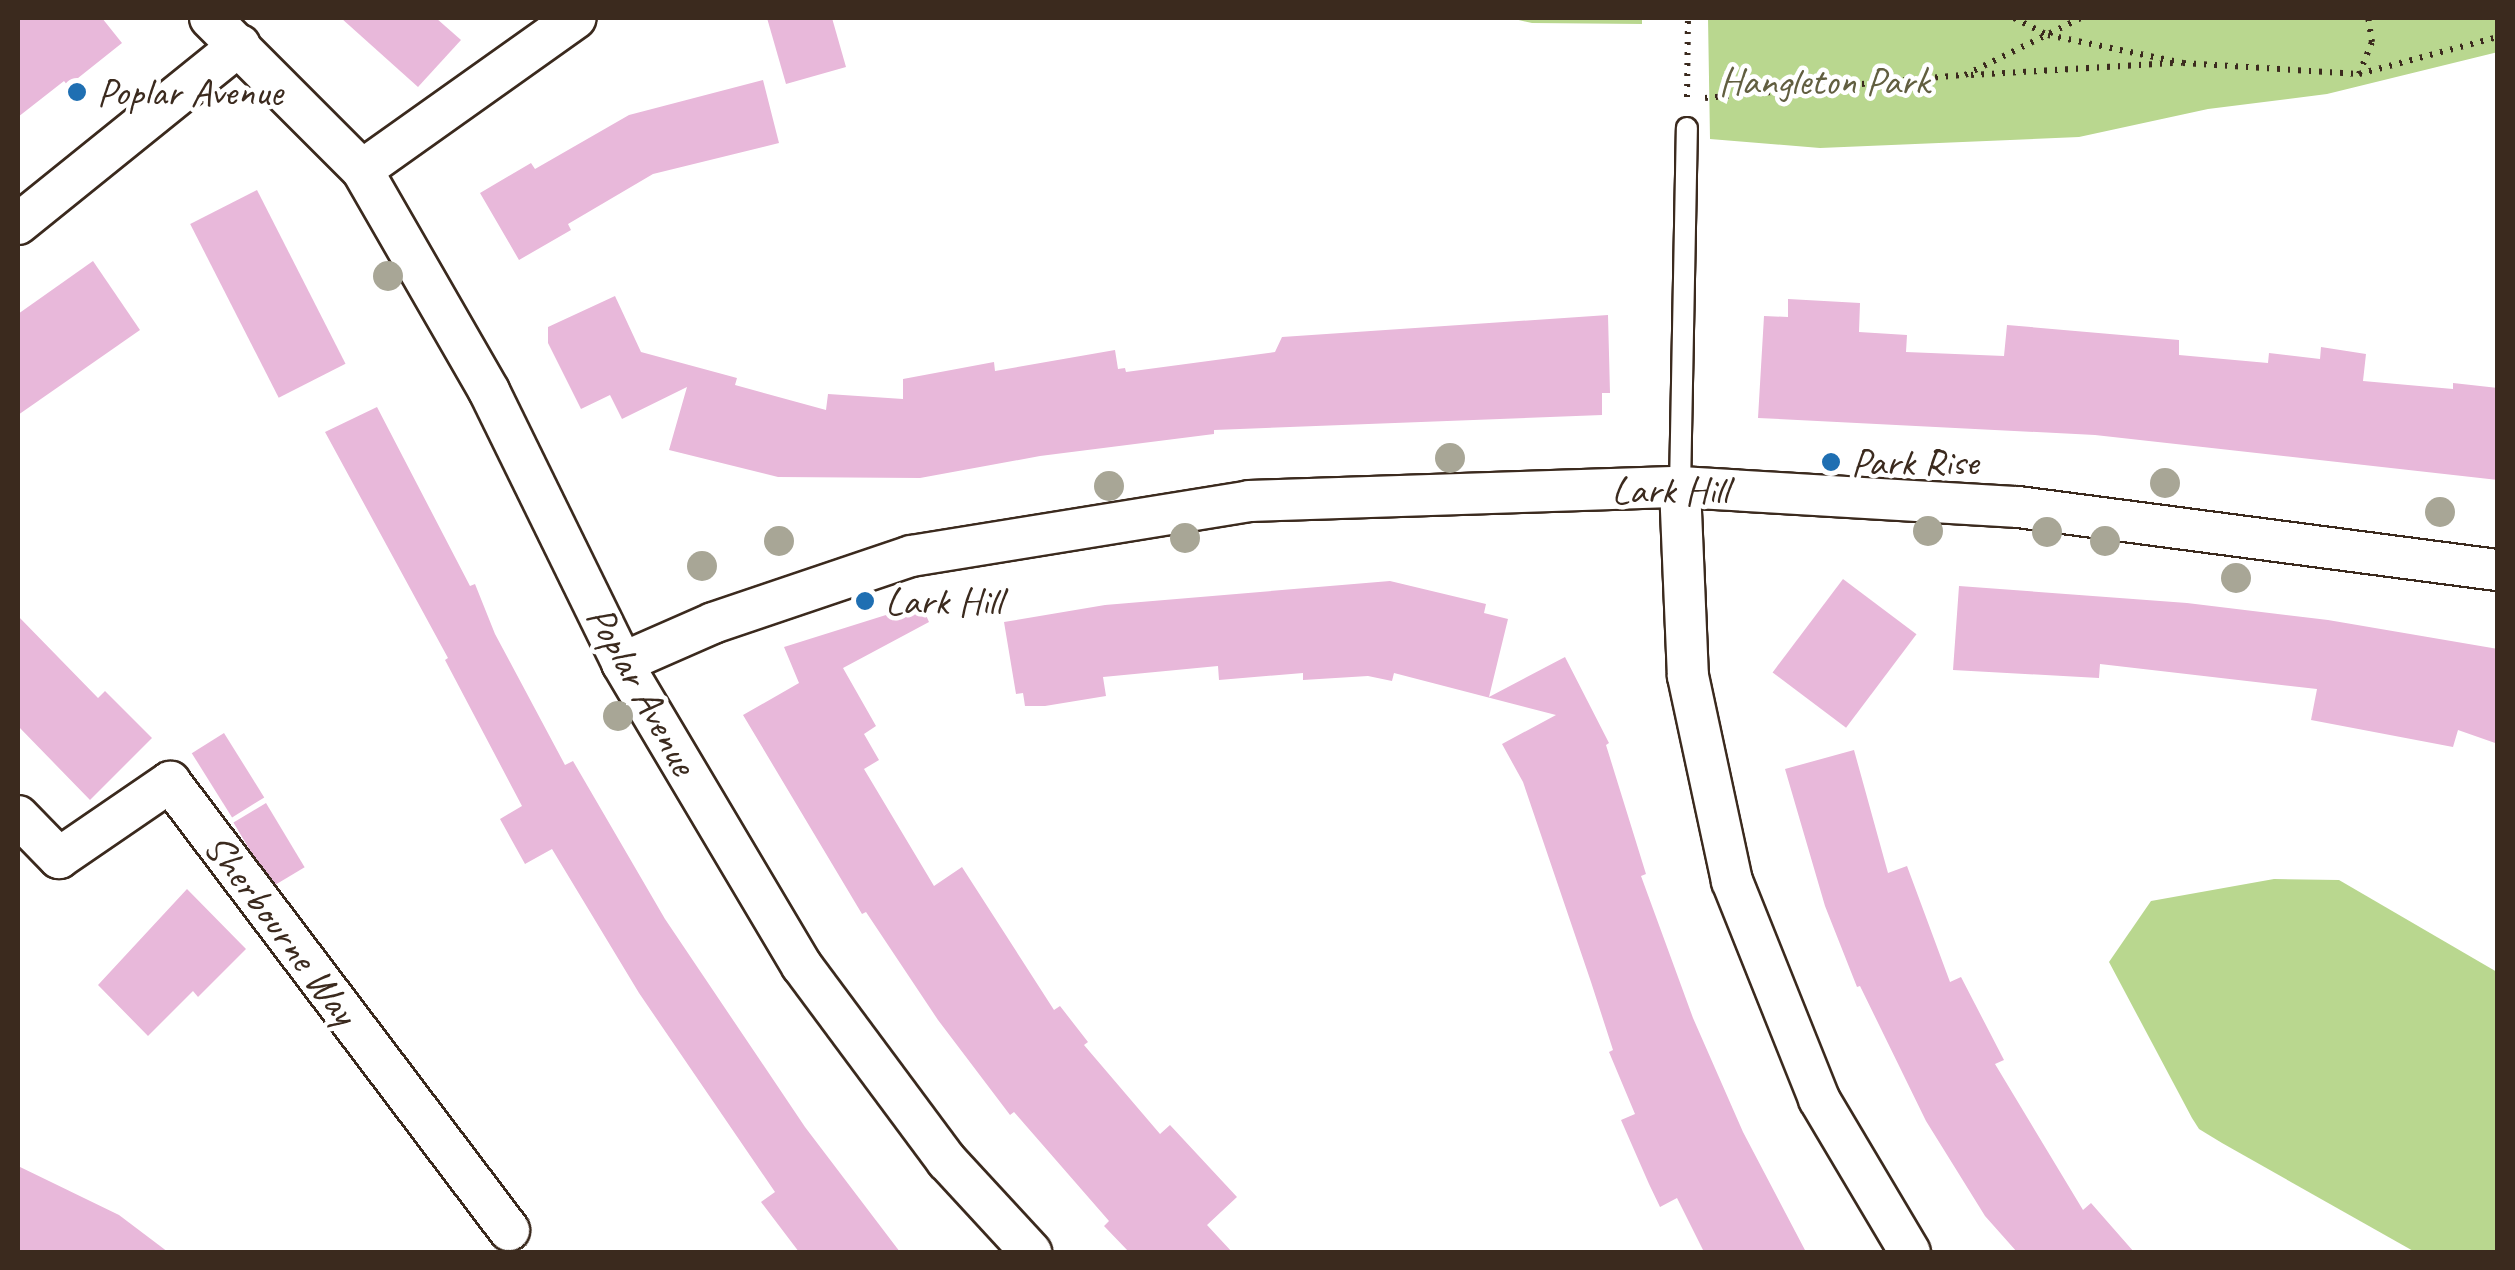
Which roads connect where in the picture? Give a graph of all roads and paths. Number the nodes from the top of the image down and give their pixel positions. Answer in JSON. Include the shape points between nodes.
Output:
{"nodes":[{"id":1,"x":210,"y":18,"type":"edge"},
{"id":2,"x":576,"y":18,"type":"edge"},
{"id":3,"x":1688,"y":18,"type":"edge"},
{"id":4,"x":2014,"y":18,"type":"edge"},
{"id":5,"x":2080,"y":18,"type":"edge"},
{"id":6,"x":2368,"y":18,"type":"edge"},
{"id":7,"x":2048,"y":35,"type":"junction"},
{"id":8,"x":2498,"y":37,"type":"edge"},
{"id":9,"x":240,"y":45,"type":"junction"},
{"id":10,"x":2182,"y":63,"type":"junction"},
{"id":11,"x":2359,"y":74,"type":"junction"},
{"id":12,"x":1965,"y":75,"type":"junction"},
{"id":13,"x":1688,"y":99,"type":"dead end"},
{"id":14,"x":1688,"y":128,"type":"joint"},
{"id":15,"x":362,"y":170,"type":"junction"},
{"id":16,"x":18,"y":224,"type":"edge"},
{"id":17,"x":1680,"y":487,"type":"junction"},
{"id":18,"x":2498,"y":570,"type":"edge"},
{"id":19,"x":622,"y":663,"type":"junction"},
{"id":20,"x":18,"y":816,"type":"edge"},
{"id":21,"x":509,"y":1230,"type":"dead end"},
{"id":22,"x":1030,"y":1252,"type":"edge"},
{"id":23,"x":1910,"y":1252,"type":"edge"}],
"edges":[{"from":1,"to":9,"type":"street","name":"Poplar Avenue"},
{"from":2,"to":15,"type":"street"},
{"from":3,"to":14,"type":"path"},
{"from":4,"to":7,"type":"path"},
{"from":5,"to":7,"type":"path"},
{"from":6,"to":11,"type":"path","via":[[2372,42]]},
{"from":7,"to":10,"type":"path"},
{"from":7,"to":12,"type":"path"},
{"from":8,"to":11,"type":"path"},
{"from":9,"to":15,"type":"street","name":"Poplar Avenue"},
{"from":9,"to":16,"type":"street"},
{"from":10,"to":11,"type":"path"},
{"from":10,"to":12,"type":"path"},
{"from":12,"to":13,"type":"path"},
{"from":14,"to":17,"type":"lane"},
{"from":15,"to":19,"type":"street","name":"Poplar Avenue","via":[[490,391]]},
{"from":17,"to":18,"type":"street","name":"Lark Hill","via":[[2018,507]]},
{"from":17,"to":19,"type":"street","name":"Lark Hill","via":[[1249,501],[911,556],[731,616]]},
{"from":17,"to":23,"type":"street","via":[[1688,676],[1732,882],[1819,1099]]},
{"from":19,"to":22,"type":"street","name":"Poplar Avenue","via":[[802,966],[947,1161]]},
{"from":20,"to":21,"type":"street","name":"Sherbourne Way","via":[[59,858],[170,782]]}]}
